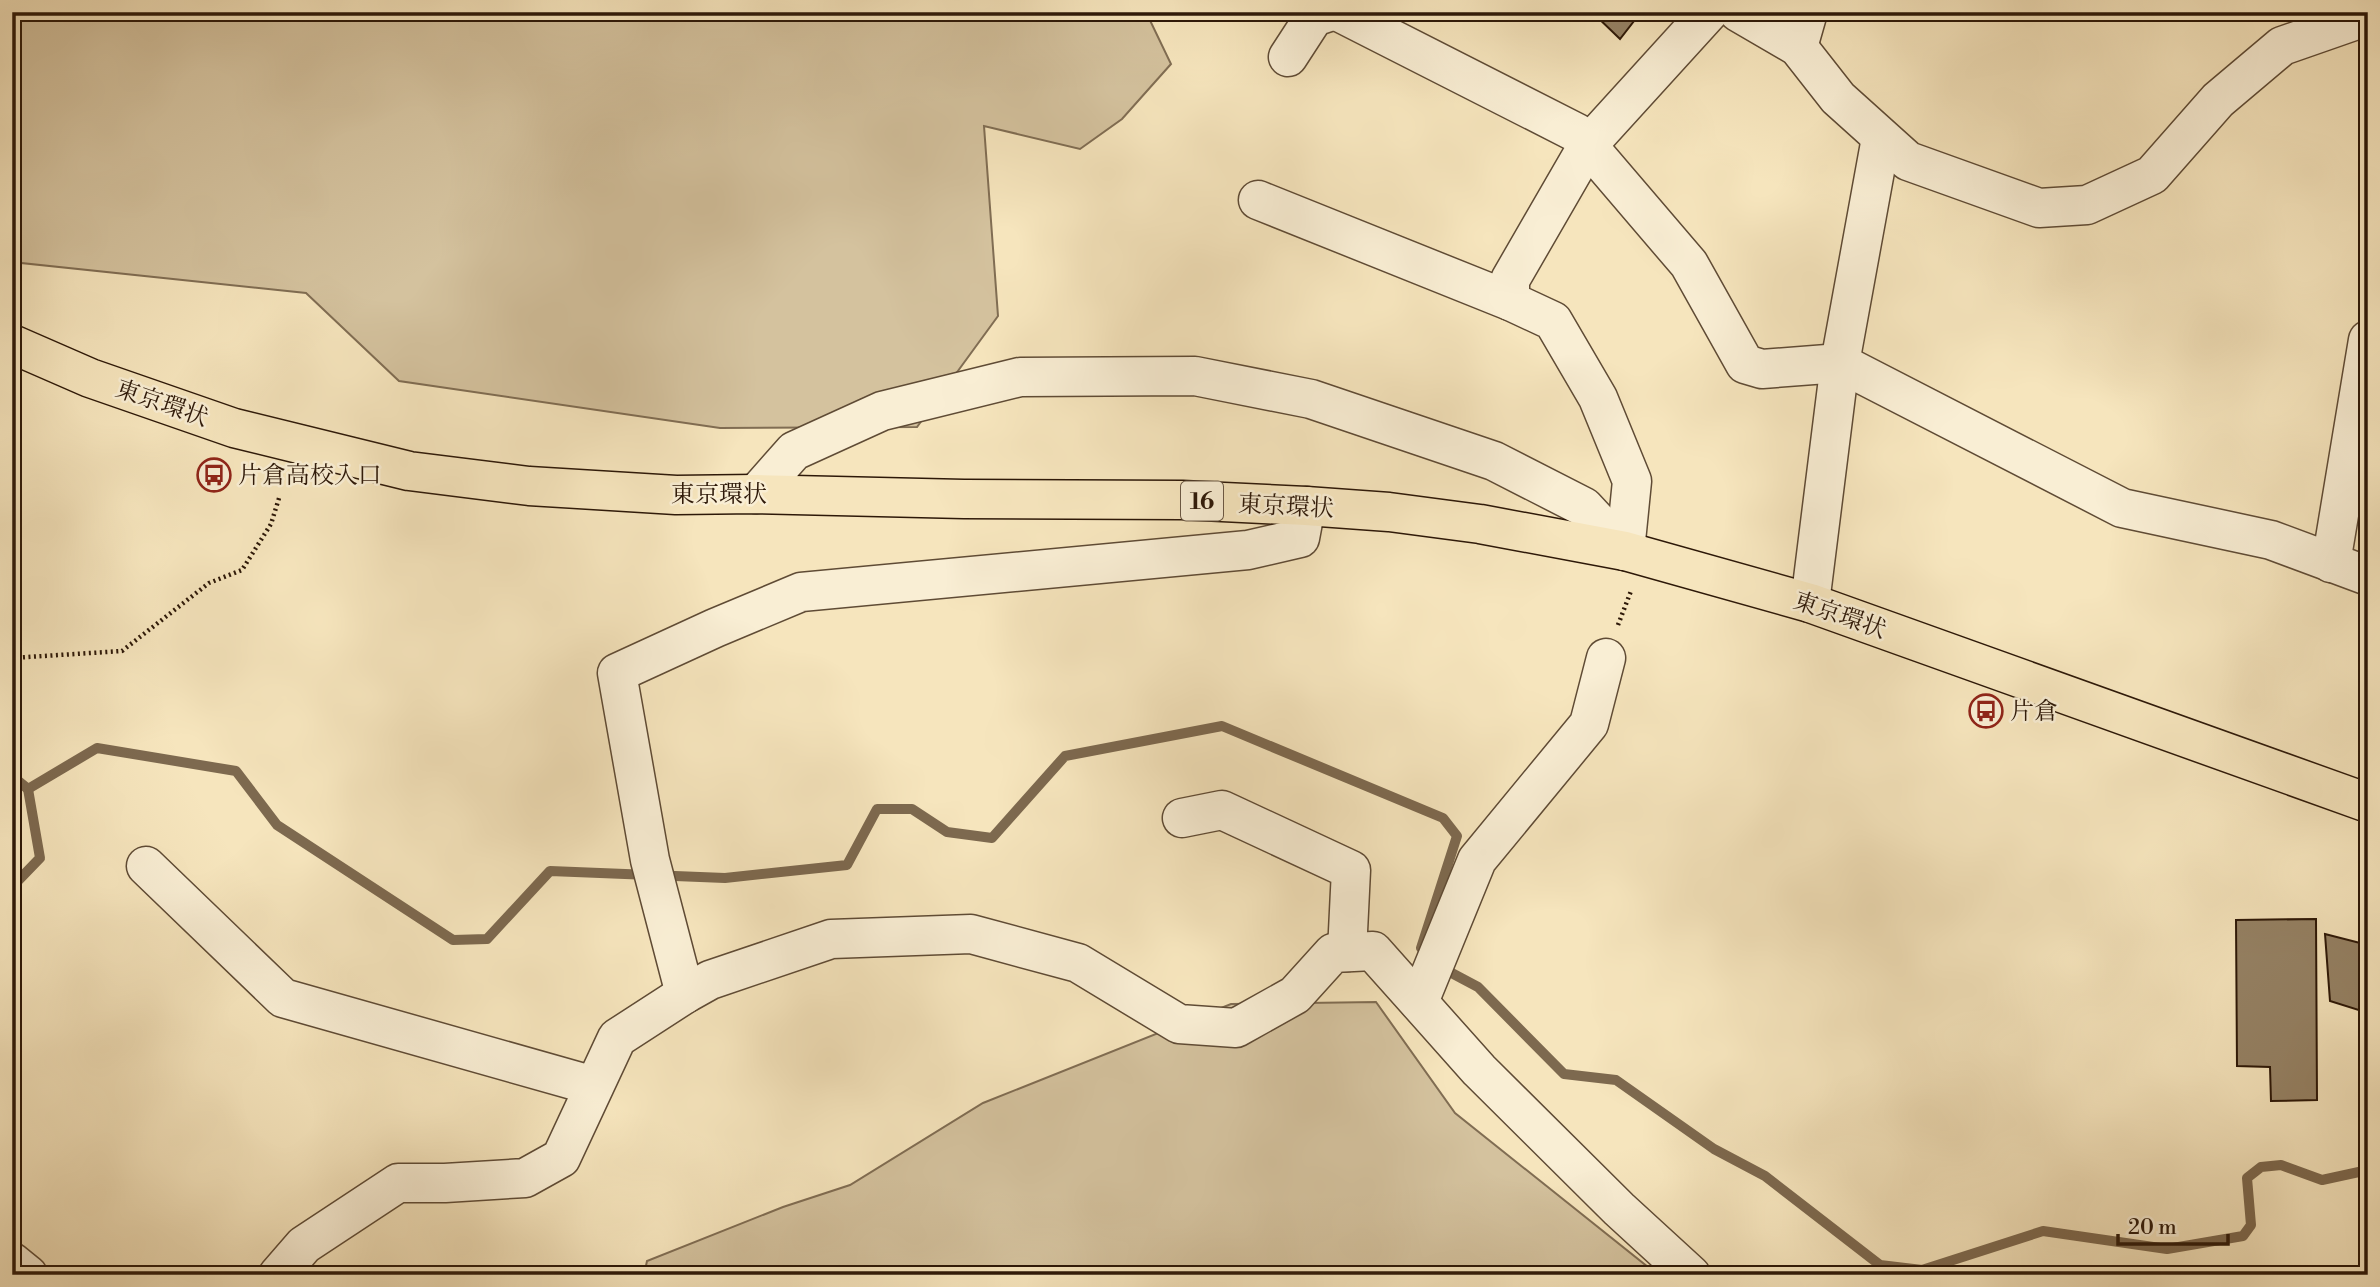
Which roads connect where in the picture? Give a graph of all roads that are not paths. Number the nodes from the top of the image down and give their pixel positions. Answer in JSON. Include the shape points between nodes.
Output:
{"nodes":[{"id":1,"x":1329,"y":12,"type":"edge"},
{"id":2,"x":1339,"y":12,"type":"edge"},
{"id":3,"x":1709,"y":12,"type":"edge"},
{"id":4,"x":2368,"y":16,"type":"edge"},
{"id":5,"x":1753,"y":17,"type":"edge"},
{"id":6,"x":1803,"y":30,"type":"edge"},
{"id":7,"x":1288,"y":57,"type":"dead end"},
{"id":8,"x":1881,"y":138,"type":"junction"},
{"id":9,"x":1588,"y":145,"type":"junction"},
{"id":10,"x":1258,"y":200,"type":"dead end"},
{"id":11,"x":1510,"y":301,"type":"junction"},
{"id":12,"x":2368,"y":340,"type":"edge"},
{"id":13,"x":12,"y":344,"type":"edge"},
{"id":14,"x":1840,"y":363,"type":"junction"},
{"id":15,"x":755,"y":494,"type":"junction"},
{"id":16,"x":1306,"y":506,"type":"junction"},
{"id":17,"x":1625,"y":551,"type":"junction"},
{"id":18,"x":2332,"y":563,"type":"junction"},
{"id":19,"x":2368,"y":576,"type":"edge"},
{"id":20,"x":1810,"y":603,"type":"junction"},
{"id":21,"x":1606,"y":658,"type":"dead end"},
{"id":22,"x":2368,"y":803,"type":"edge"},
{"id":23,"x":1182,"y":818,"type":"dead end"},
{"id":24,"x":146,"y":866,"type":"dead end"},
{"id":25,"x":1347,"y":952,"type":"junction"},
{"id":26,"x":685,"y":993,"type":"junction"},
{"id":27,"x":1419,"y":1002,"type":"junction"},
{"id":28,"x":594,"y":1086,"type":"junction"},
{"id":29,"x":12,"y":1262,"type":"edge"},
{"id":30,"x":28,"y":1275,"type":"edge"},
{"id":31,"x":278,"y":1275,"type":"edge"},
{"id":32,"x":1691,"y":1275,"type":"edge"}],
"edges":[{"from":1,"to":7,"type":"street","via":[[1314,17]]},
{"from":2,"to":9,"type":"street","via":[[1577,133]]},
{"from":3,"to":9,"type":"street"},
{"from":4,"to":8,"type":"street","via":[[2282,46],[2218,100],[2152,175],[2087,205],[2039,208],[1908,160]]},
{"from":5,"to":6,"type":"street"},
{"from":6,"to":8,"type":"street","via":[[1838,97]]},
{"from":8,"to":14,"type":"street"},
{"from":9,"to":11,"type":"street","via":[[1510,280]]},
{"from":9,"to":14,"type":"street","via":[[1689,264],[1745,364],[1762,369]]},
{"from":10,"to":11,"type":"street"},
{"from":11,"to":17,"type":"street","via":[[1553,321],[1598,398],[1632,481]]},
{"from":12,"to":18,"type":"street"},
{"from":13,"to":15,"type":"highway","name":"東京環状","number":"16","via":[[90,378],[234,428],[409,471],[529,486],[676,495]]},
{"from":14,"to":18,"type":"street","via":[[2122,508],[2271,540]]},
{"from":14,"to":20,"type":"street"},
{"from":15,"to":16,"type":"highway","name":"東京環状","number":"16"},
{"from":15,"to":17,"type":"street","via":[[794,451],[882,411],[1020,377],[1195,376],[1311,399],[1493,461],[1584,507]]},
{"from":16,"to":17,"type":"highway","name":"東京環状","number":"16","via":[[1480,524]]},
{"from":16,"to":26,"type":"street","via":[[1300,538],[1248,550],[802,592],[617,673],[653,875]]},
{"from":17,"to":20,"type":"highway","name":"東京環状","number":"16"},
{"from":18,"to":19,"type":"street"},
{"from":20,"to":22,"type":"highway","name":"東京環状","number":"16"},
{"from":21,"to":27,"type":"street","via":[[1589,724],[1477,860]]},
{"from":23,"to":25,"type":"street","via":[[1222,810],[1351,870]]},
{"from":24,"to":28,"type":"street","via":[[283,998]]},
{"from":25,"to":26,"type":"street","via":[[1333,953],[1295,995],[1236,1028],[1179,1024],[1078,963],[971,934],[831,939],[710,980]]},
{"from":25,"to":27,"type":"street","via":[[1373,951]]},
{"from":26,"to":28,"type":"street","via":[[617,1038]]},
{"from":27,"to":32,"type":"street","via":[[1479,1070]]},
{"from":28,"to":31,"type":"street","via":[[561,1158],[525,1178],[398,1182],[304,1245]]},
{"from":29,"to":30,"type":"street"}]}
